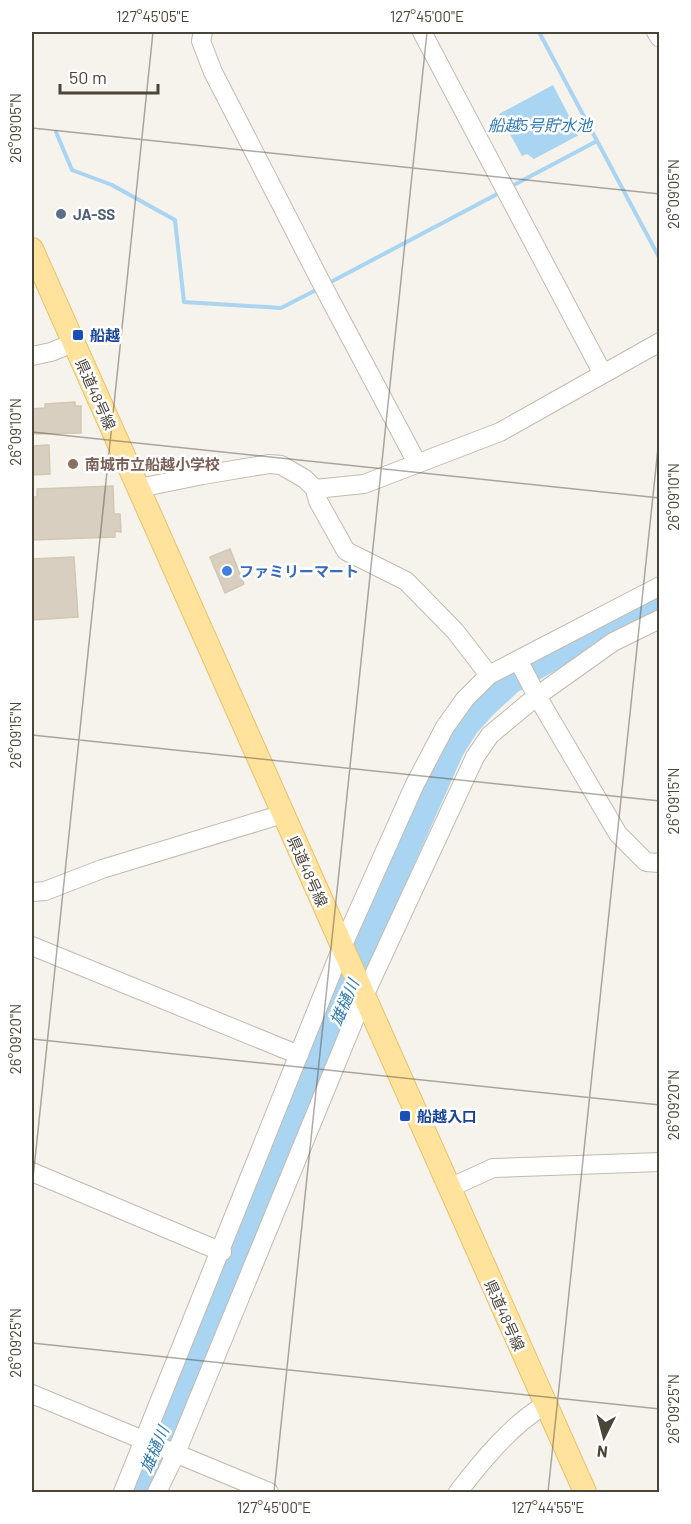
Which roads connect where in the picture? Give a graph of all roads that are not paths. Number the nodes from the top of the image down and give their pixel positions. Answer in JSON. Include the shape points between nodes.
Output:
{"nodes":[{"id":1,"x":202,"y":32,"type":"edge"},
{"id":2,"x":422,"y":32,"type":"edge"},
{"id":3,"x":656,"y":32,"type":"edge"},
{"id":4,"x":660,"y":38,"type":"edge"},
{"id":5,"x":32,"y":249,"type":"edge"},
{"id":6,"x":660,"y":342,"type":"edge"},
{"id":7,"x":73,"y":343,"type":"junction"},
{"id":8,"x":32,"y":356,"type":"edge"},
{"id":9,"x":603,"y":374,"type":"junction"},
{"id":10,"x":417,"y":462,"type":"junction"},
{"id":11,"x":139,"y":488,"type":"junction"},
{"id":12,"x":315,"y":489,"type":"junction"},
{"id":13,"x":660,"y":586,"type":"edge"},
{"id":14,"x":660,"y":619,"type":"edge"},
{"id":15,"x":518,"y":660,"type":"junction"},
{"id":16,"x":489,"y":675,"type":"junction"},
{"id":17,"x":537,"y":696,"type":"junction"},
{"id":18,"x":283,"y":814,"type":"junction"},
{"id":19,"x":660,"y":863,"type":"edge"},
{"id":20,"x":32,"y":892,"type":"edge"},
{"id":21,"x":32,"y":946,"type":"edge"},
{"id":22,"x":344,"y":952,"type":"junction"},
{"id":23,"x":362,"y":992,"type":"junction"},
{"id":24,"x":299,"y":1055,"type":"junction"},
{"id":25,"x":660,"y":1162,"type":"edge"},
{"id":26,"x":32,"y":1172,"type":"edge"},
{"id":27,"x":450,"y":1190,"type":"junction"},
{"id":28,"x":222,"y":1252,"type":"junction"},
{"id":29,"x":32,"y":1394,"type":"edge"},
{"id":30,"x":545,"y":1405,"type":"junction"},
{"id":31,"x":146,"y":1440,"type":"junction"},
{"id":32,"x":176,"y":1453,"type":"junction"},
{"id":33,"x":123,"y":1492,"type":"edge"},
{"id":34,"x":157,"y":1492,"type":"edge"},
{"id":35,"x":269,"y":1492,"type":"edge"},
{"id":36,"x":458,"y":1492,"type":"edge"},
{"id":37,"x":585,"y":1492,"type":"edge"}],
"edges":[{"from":1,"to":10,"type":"street","via":[[201,41],[213,72]]},
{"from":2,"to":9,"type":"street"},
{"from":3,"to":4,"type":"street"},
{"from":5,"to":7,"type":"main road","name":"県道48号線"},
{"from":6,"to":9,"type":"street"},
{"from":7,"to":8,"type":"street"},
{"from":7,"to":11,"type":"main road","name":"県道48号線"},
{"from":9,"to":10,"type":"street","via":[[500,432]]},
{"from":10,"to":12,"type":"street","via":[[364,484]]},
{"from":11,"to":12,"type":"street","via":[[280,465]]},
{"from":11,"to":18,"type":"main road","name":"県道48号線"},
{"from":12,"to":16,"type":"street","via":[[346,551],[406,581],[455,631]]},
{"from":13,"to":15,"type":"street"},
{"from":14,"to":17,"type":"street","via":[[613,642]]},
{"from":15,"to":16,"type":"street"},
{"from":15,"to":17,"type":"street"},
{"from":16,"to":22,"type":"street","via":[[445,727],[415,784]]},
{"from":17,"to":19,"type":"street","via":[[618,834],[646,862]]},
{"from":17,"to":23,"type":"street","via":[[490,735],[475,757]]},
{"from":18,"to":20,"type":"street"},
{"from":18,"to":22,"type":"main road","name":"県道48号線"},
{"from":21,"to":24,"type":"street"},
{"from":22,"to":23,"type":"main road","name":"県道48号線"},
{"from":22,"to":24,"type":"street"},
{"from":23,"to":27,"type":"main road","name":"県道48号線"},
{"from":23,"to":32,"type":"street"},
{"from":24,"to":28,"type":"street"},
{"from":25,"to":27,"type":"street","via":[[493,1168]]},
{"from":26,"to":28,"type":"street"},
{"from":27,"to":30,"type":"main road","name":"県道48号線"},
{"from":28,"to":31,"type":"street"},
{"from":29,"to":31,"type":"street"},
{"from":30,"to":36,"type":"street","via":[[503,1440]]},
{"from":30,"to":37,"type":"main road","name":"県道48号線"},
{"from":31,"to":32,"type":"street"},
{"from":31,"to":33,"type":"street"},
{"from":32,"to":34,"type":"street"},
{"from":32,"to":35,"type":"street"}]}
